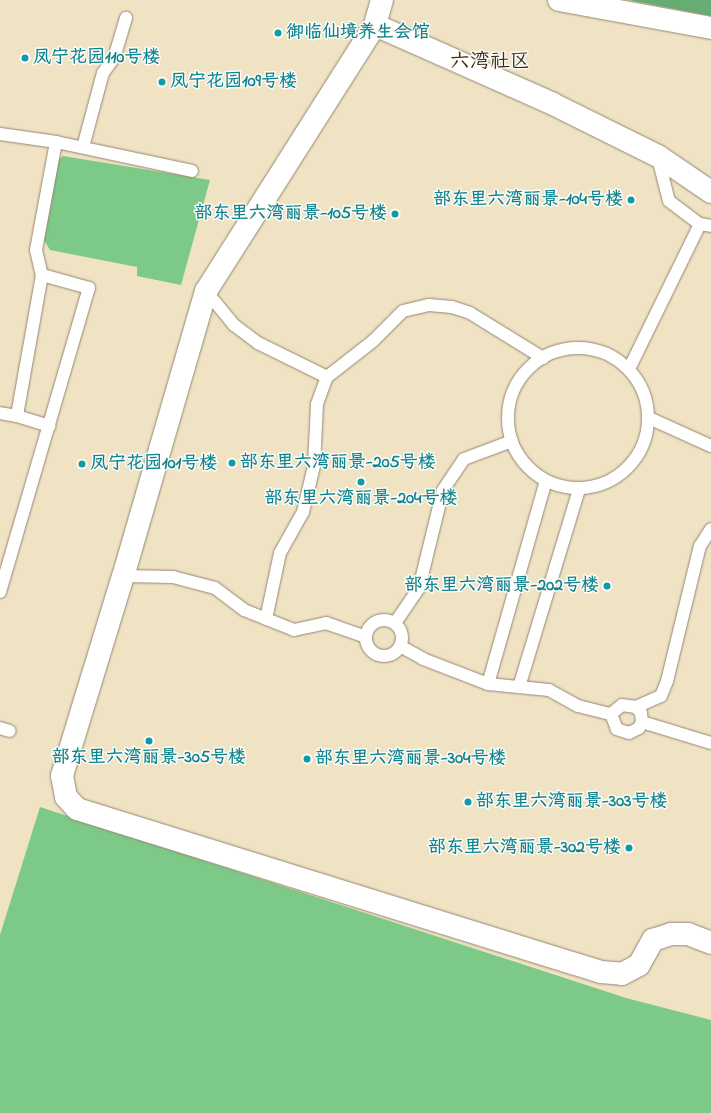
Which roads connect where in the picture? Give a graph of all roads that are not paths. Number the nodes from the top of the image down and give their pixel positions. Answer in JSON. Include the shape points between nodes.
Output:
{"nodes":[{"id":1,"x":382,"y":0,"type":"edge"},
{"id":2,"x":559,"y":0,"type":"edge"},
{"id":3,"x":126,"y":18,"type":"dead end"},
{"id":4,"x":375,"y":25,"type":"junction"},
{"id":5,"x":711,"y":28,"type":"edge"},
{"id":6,"x":0,"y":134,"type":"edge"},
{"id":7,"x":56,"y":142,"type":"junction"},
{"id":8,"x":83,"y":147,"type":"junction"},
{"id":9,"x":658,"y":156,"type":"junction"},
{"id":10,"x":192,"y":171,"type":"dead end"},
{"id":11,"x":708,"y":182,"type":"edge"},
{"id":12,"x":705,"y":225,"type":"edge"},
{"id":13,"x":42,"y":275,"type":"junction"},
{"id":14,"x":206,"y":292,"type":"junction"},
{"id":15,"x":542,"y":358,"type":"junction"},
{"id":16,"x":629,"y":369,"type":"junction"},
{"id":17,"x":327,"y":377,"type":"junction"},
{"id":18,"x":0,"y":413,"type":"edge"},
{"id":19,"x":18,"y":416,"type":"junction"},
{"id":20,"x":649,"y":418,"type":"junction"},
{"id":21,"x":49,"y":426,"type":"junction"},
{"id":22,"x":512,"y":442,"type":"junction"},
{"id":23,"x":711,"y":446,"type":"edge"},
{"id":24,"x":546,"y":481,"type":"junction"},
{"id":25,"x":579,"y":489,"type":"junction"},
{"id":26,"x":711,"y":529,"type":"edge"},
{"id":27,"x":123,"y":576,"type":"junction"},
{"id":28,"x":0,"y":592,"type":"edge"},
{"id":29,"x":266,"y":619,"type":"junction"},
{"id":30,"x":395,"y":623,"type":"junction"},
{"id":31,"x":366,"y":637,"type":"junction"},
{"id":32,"x":400,"y":646,"type":"junction"},
{"id":33,"x":488,"y":684,"type":"junction"},
{"id":34,"x":519,"y":687,"type":"junction"},
{"id":35,"x":636,"y":707,"type":"junction"},
{"id":36,"x":611,"y":714,"type":"junction"},
{"id":37,"x":642,"y":722,"type":"junction"},
{"id":38,"x":711,"y":743,"type":"edge"},
{"id":39,"x":711,"y":943,"type":"edge"}],
"edges":[{"from":1,"to":4,"type":"street"},
{"from":2,"to":5,"type":"street"},
{"from":3,"to":8,"type":"lane","via":[[114,58],[103,73]]},
{"from":4,"to":9,"type":"street","via":[[550,102]]},
{"from":4,"to":14,"type":"street"},
{"from":6,"to":7,"type":"lane"},
{"from":7,"to":8,"type":"lane"},
{"from":7,"to":13,"type":"lane","via":[[36,250]]},
{"from":8,"to":10,"type":"lane"},
{"from":9,"to":11,"type":"street"},
{"from":9,"to":12,"type":"lane","via":[[669,201]]},
{"from":12,"to":16,"type":"lane"},
{"from":13,"to":19,"type":"lane"},
{"from":13,"to":21,"type":"lane","via":[[89,288]]},
{"from":14,"to":17,"type":"lane","via":[[234,325],[258,343]]},
{"from":14,"to":27,"type":"street"},
{"from":15,"to":16,"type":"lane","via":[[564,349],[588,348],[610,355]]},
{"from":15,"to":17,"type":"lane","via":[[470,313],[452,307],[429,305],[403,311],[372,341]]},
{"from":15,"to":22,"type":"lane","via":[[528,370],[514,391],[508,423]]},
{"from":16,"to":20,"type":"lane","via":[[640,383]]},
{"from":17,"to":29,"type":"lane","via":[[317,404],[314,466],[303,512],[280,553]]},
{"from":18,"to":19,"type":"lane"},
{"from":19,"to":21,"type":"lane"},
{"from":20,"to":23,"type":"lane"},
{"from":20,"to":25,"type":"lane","via":[[646,440],[636,459],[620,475],[601,485]]},
{"from":21,"to":28,"type":"lane"},
{"from":22,"to":24,"type":"lane","via":[[520,458]]},
{"from":22,"to":30,"type":"lane","via":[[464,459],[442,490],[419,588]]},
{"from":24,"to":25,"type":"lane","via":[[562,487]]},
{"from":24,"to":33,"type":"lane"},
{"from":25,"to":34,"type":"lane"},
{"from":26,"to":35,"type":"lane","via":[[700,546],[661,696]]},
{"from":27,"to":29,"type":"lane","via":[[173,577],[215,588],[244,610]]},
{"from":27,"to":39,"type":"street","via":[[62,776],[66,797],[77,809],[601,972],[622,974],[639,965],[653,940],[671,934],[688,934]]},
{"from":29,"to":31,"type":"lane","via":[[294,630],[326,623]]},
{"from":30,"to":31,"type":"lane","via":[[384,619],[373,623]]},
{"from":30,"to":32,"type":"lane","via":[[402,633]]},
{"from":31,"to":32,"type":"lane","via":[[370,650],[381,656],[393,655]]},
{"from":32,"to":33,"type":"lane","via":[[423,659]]},
{"from":33,"to":34,"type":"lane"},
{"from":34,"to":36,"type":"lane","via":[[549,690],[578,706]]},
{"from":35,"to":36,"type":"lane","via":[[622,705]]},
{"from":35,"to":37,"type":"lane","via":[[641,713]]},
{"from":36,"to":37,"type":"lane","via":[[617,728],[629,733],[639,728]]},
{"from":37,"to":38,"type":"lane"}]}
